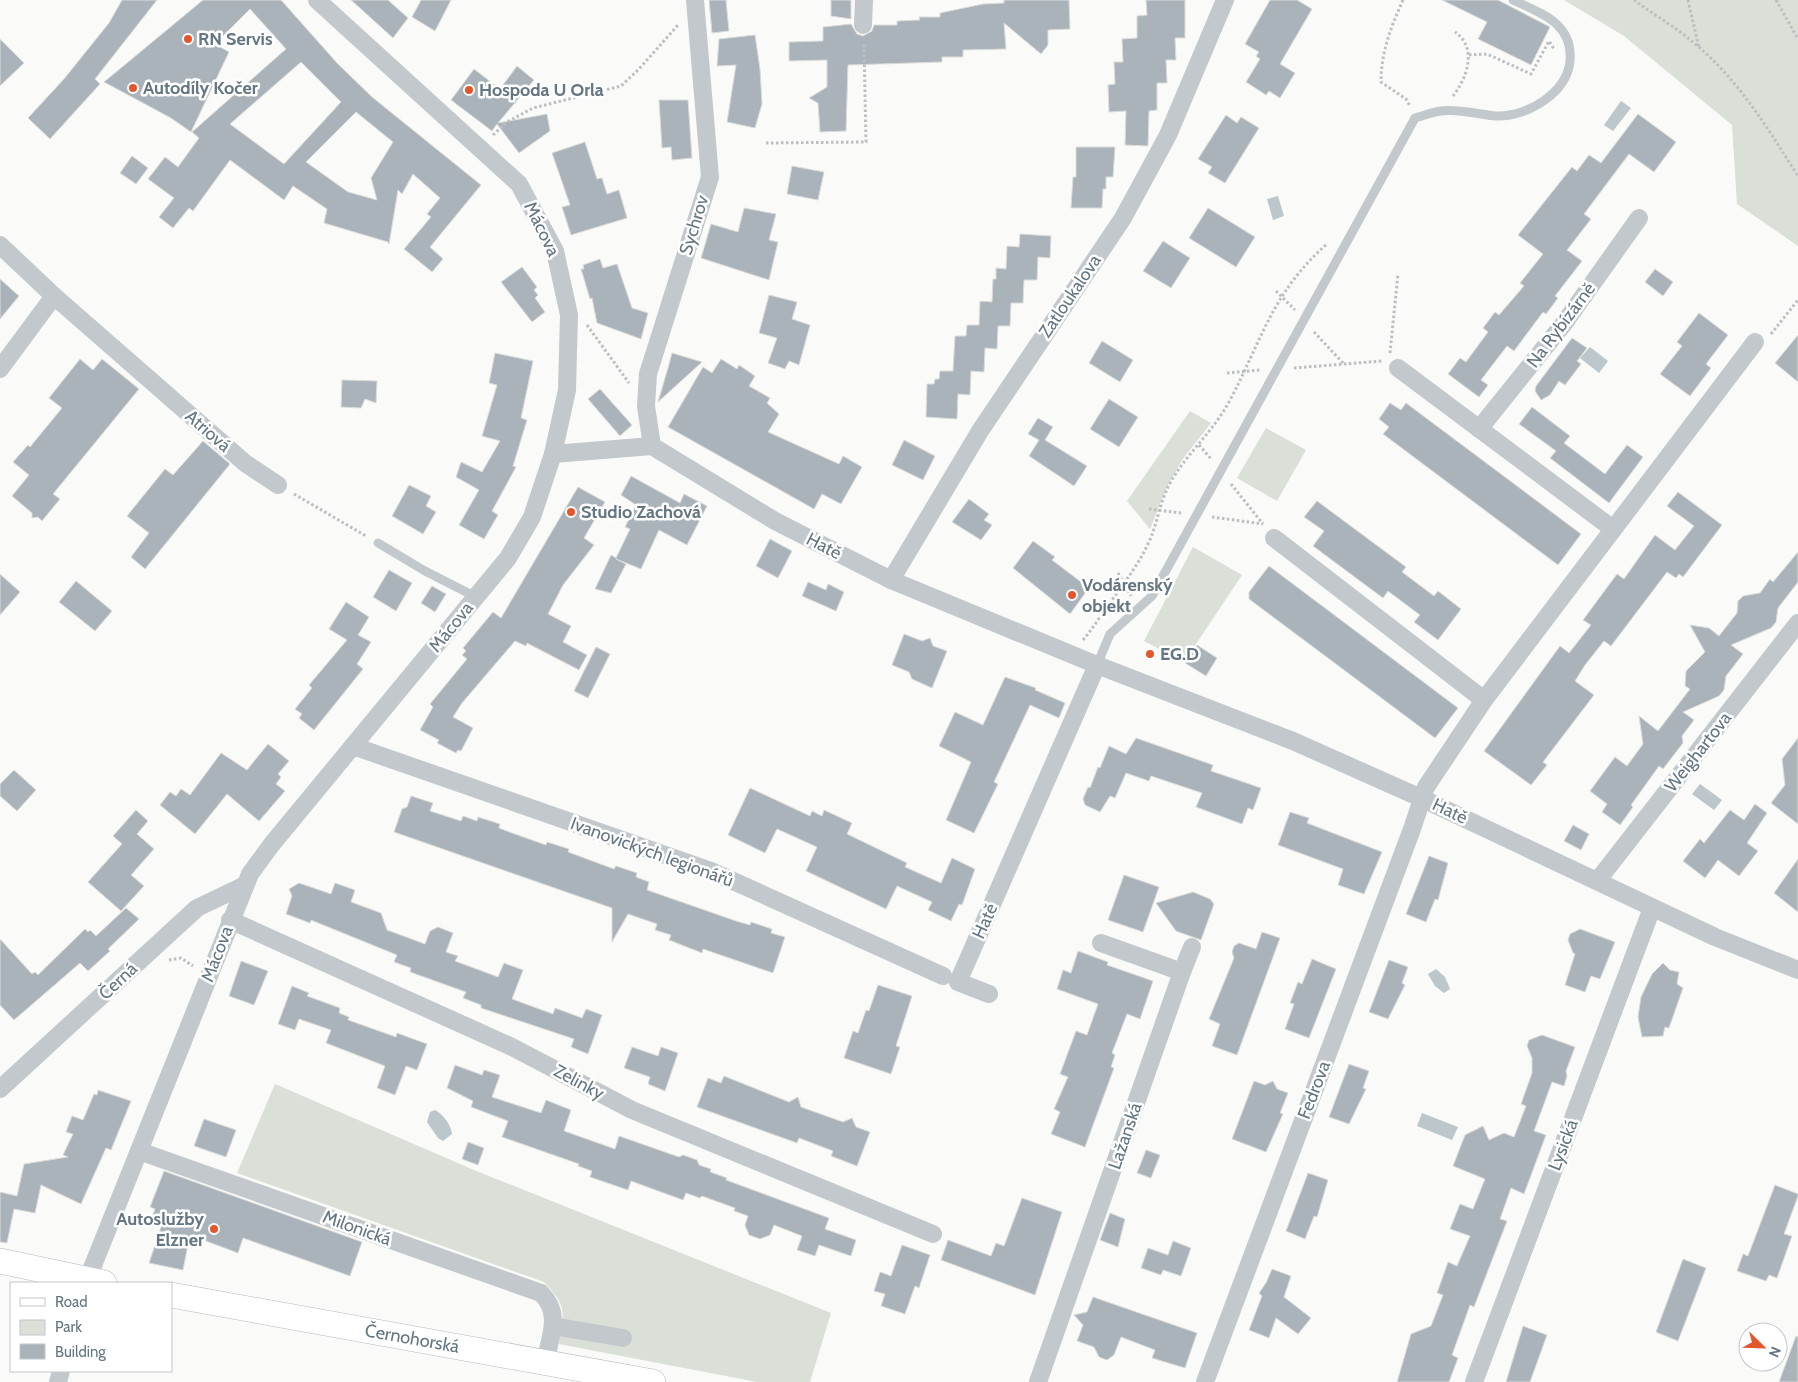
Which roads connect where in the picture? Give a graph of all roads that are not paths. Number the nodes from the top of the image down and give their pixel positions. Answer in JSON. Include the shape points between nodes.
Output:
{"nodes":[{"id":1,"x":317,"y":0,"type":"edge"},
{"id":2,"x":864,"y":0,"type":"edge"},
{"id":3,"x":1225,"y":0,"type":"edge"},
{"id":4,"x":1513,"y":0,"type":"edge"},
{"id":5,"x":695,"y":5,"type":"edge"},
{"id":6,"x":863,"y":25,"type":"road end"},
{"id":7,"x":1639,"y":218,"type":"dead end"},
{"id":8,"x":0,"y":245,"type":"edge"},
{"id":9,"x":54,"y":296,"type":"junction"},
{"id":10,"x":1755,"y":342,"type":"road end"},
{"id":11,"x":1398,"y":368,"type":"dead end"},
{"id":12,"x":0,"y":369,"type":"edge"},
{"id":13,"x":1479,"y":430,"type":"junction"},
{"id":14,"x":652,"y":446,"type":"junction"},
{"id":15,"x":553,"y":454,"type":"junction"},
{"id":16,"x":278,"y":484,"type":"road end"},
{"id":17,"x":1612,"y":530,"type":"junction"},
{"id":18,"x":1274,"y":538,"type":"road end"},
{"id":19,"x":378,"y":543,"type":"road end"},
{"id":20,"x":891,"y":580,"type":"junction"},
{"id":21,"x":476,"y":597,"type":"junction"},
{"id":22,"x":1798,"y":623,"type":"edge"},
{"id":23,"x":1096,"y":665,"type":"junction"},
{"id":24,"x":1484,"y":700,"type":"junction"},
{"id":25,"x":353,"y":746,"type":"junction"},
{"id":26,"x":1421,"y":798,"type":"junction"},
{"id":27,"x":1598,"y":880,"type":"junction"},
{"id":28,"x":245,"y":885,"type":"junction"},
{"id":29,"x":1652,"y":908,"type":"junction"},
{"id":30,"x":230,"y":920,"type":"junction"},
{"id":31,"x":1101,"y":943,"type":"dead end"},
{"id":32,"x":1192,"y":947,"type":"dead end"},
{"id":33,"x":1798,"y":970,"type":"edge"},
{"id":34,"x":1182,"y":972,"type":"junction"},
{"id":35,"x":943,"y":976,"type":"dead end"},
{"id":36,"x":990,"y":994,"type":"dead end"},
{"id":37,"x":0,"y":1089,"type":"edge"},
{"id":38,"x":139,"y":1150,"type":"junction"},
{"id":39,"x":933,"y":1234,"type":"dead end"},
{"id":40,"x":0,"y":1260,"type":"edge"},
{"id":41,"x":93,"y":1282,"type":"edge"},
{"id":42,"x":172,"y":1295,"type":"edge"},
{"id":43,"x":553,"y":1326,"type":"junction"},
{"id":44,"x":623,"y":1338,"type":"dead end"},
{"id":45,"x":545,"y":1363,"type":"junction"},
{"id":46,"x":653,"y":1382,"type":"edge"},
{"id":47,"x":1038,"y":1382,"type":"edge"},
{"id":48,"x":1205,"y":1382,"type":"edge"},
{"id":49,"x":1474,"y":1382,"type":"edge"}],
"edges":[{"from":1,"to":15,"type":"street","name":"Mácova","via":[[519,184],[555,251],[569,315],[568,390]]},
{"from":2,"to":6,"type":"street"},
{"from":3,"to":20,"type":"street","name":"Zatloukalova","via":[[1168,135],[1123,218],[980,431]]},
{"from":4,"to":23,"type":"lane","via":[[1558,25],[1569,39],[1569,70],[1560,86],[1538,104],[1518,113],[1500,116],[1441,110],[1415,118],[1152,596],[1110,634]]},
{"from":5,"to":14,"type":"street","name":"Sychrov","via":[[710,177],[648,374],[646,406]]},
{"from":7,"to":13,"type":"street","name":"Na Rybízárně","via":[[1565,322]]},
{"from":8,"to":9,"type":"street","name":"Atriová"},
{"from":9,"to":12,"type":"street"},
{"from":9,"to":16,"type":"street","name":"Atriová","via":[[245,463]]},
{"from":10,"to":17,"type":"street"},
{"from":11,"to":13,"type":"street"},
{"from":13,"to":17,"type":"street"},
{"from":14,"to":15,"type":"street"},
{"from":14,"to":20,"type":"street","name":"Hatě","via":[[776,521]]},
{"from":15,"to":21,"type":"street","name":"Mácova","via":[[532,517],[508,558]]},
{"from":17,"to":24,"type":"street"},
{"from":18,"to":24,"type":"street"},
{"from":19,"to":21,"type":"lane"},
{"from":20,"to":23,"type":"street","name":"Hatě"},
{"from":21,"to":25,"type":"street","name":"Mácova"},
{"from":22,"to":27,"type":"street","name":"Weighartova"},
{"from":23,"to":26,"type":"street","name":"Hatě","via":[[1293,741]]},
{"from":23,"to":36,"type":"street","name":"Hatě","via":[[958,982]]},
{"from":24,"to":26,"type":"street"},
{"from":25,"to":28,"type":"street","name":"Mácova","via":[[272,844]]},
{"from":25,"to":35,"type":"street","name":"Ivanovických legionářů","via":[[707,869]]},
{"from":26,"to":27,"type":"street","name":"Hatě"},
{"from":26,"to":48,"type":"street","name":"Fedrova"},
{"from":27,"to":29,"type":"street","name":"Hatě"},
{"from":28,"to":30,"type":"street","name":"Mácova"},
{"from":28,"to":37,"type":"street","name":"Černá","via":[[197,908]]},
{"from":29,"to":33,"type":"street","name":"Hatě"},
{"from":29,"to":49,"type":"street","name":"Lysická"},
{"from":30,"to":38,"type":"street","name":"Mácova"},
{"from":30,"to":39,"type":"street","name":"Zelinky","via":[[510,1046],[632,1110]]},
{"from":31,"to":34,"type":"street"},
{"from":32,"to":34,"type":"street","name":"Lažanská"},
{"from":34,"to":47,"type":"street","name":"Lažanská"},
{"from":38,"to":41,"type":"street","name":"Mácova"},
{"from":38,"to":43,"type":"street","name":"Milonická","via":[[541,1293],[550,1302]]},
{"from":40,"to":41,"type":"street"},
{"from":42,"to":45,"type":"street","name":"Černohorská"},
{"from":43,"to":44,"type":"street"},
{"from":43,"to":45,"type":"street","name":"Milonická"},
{"from":45,"to":46,"type":"street","name":"Černohorská"}]}
